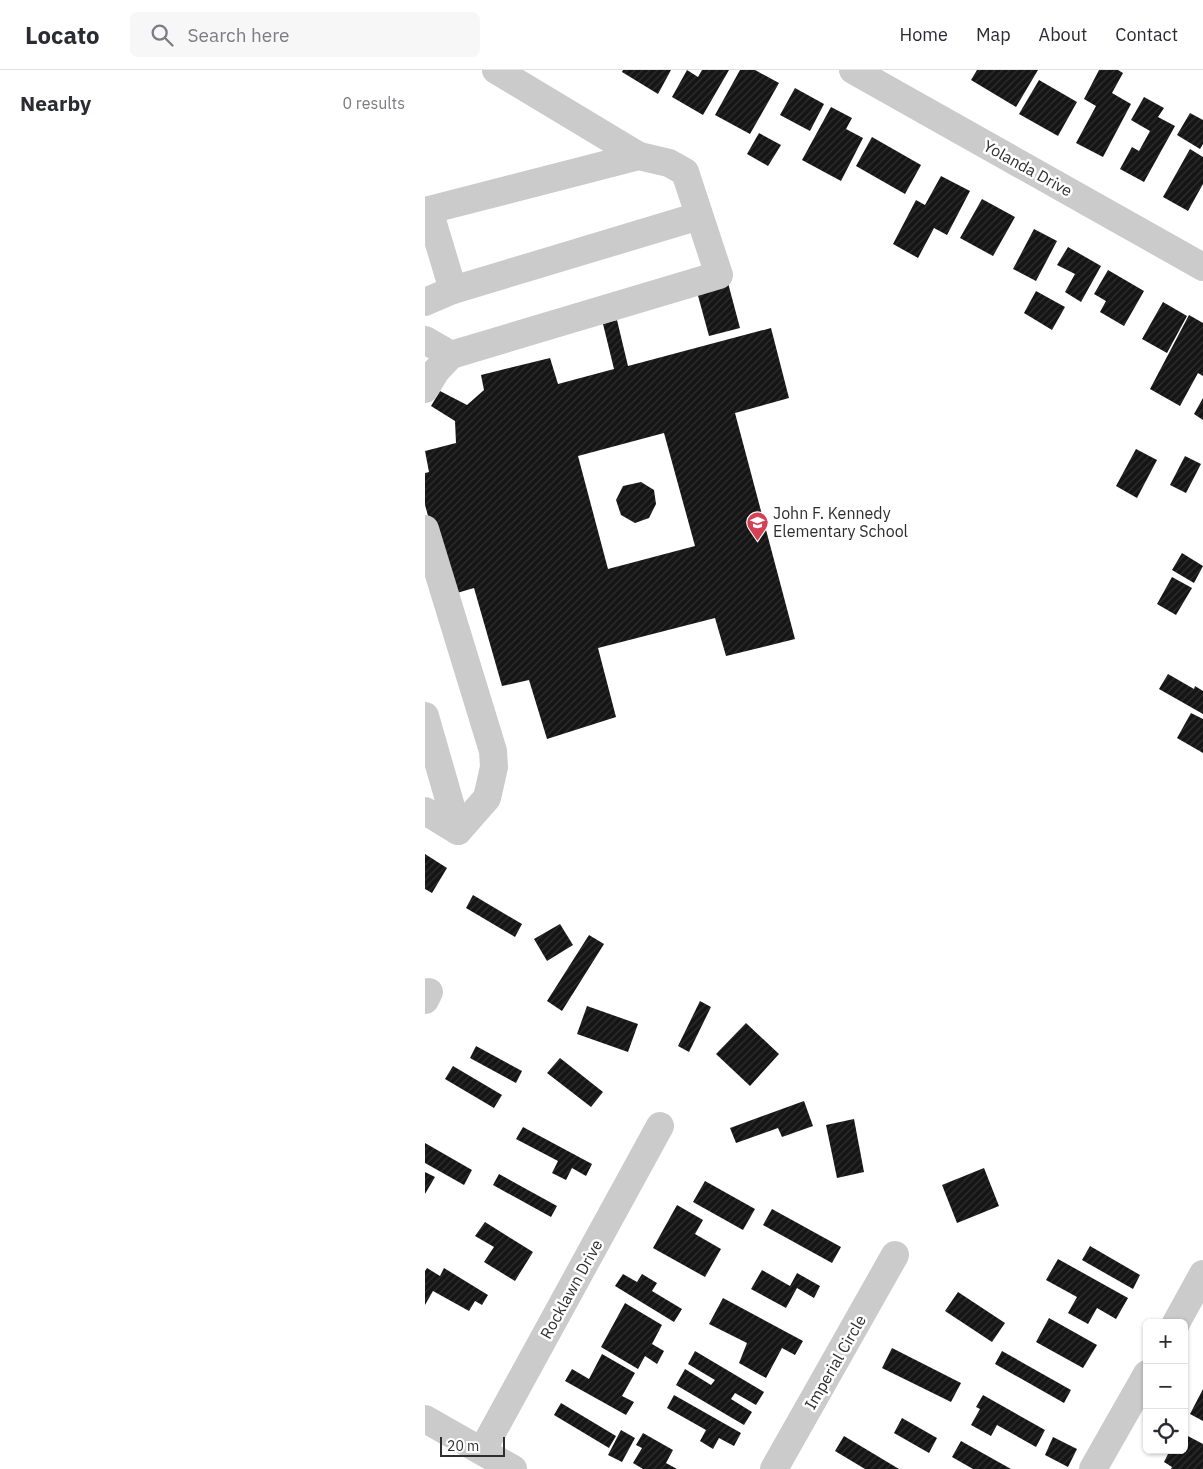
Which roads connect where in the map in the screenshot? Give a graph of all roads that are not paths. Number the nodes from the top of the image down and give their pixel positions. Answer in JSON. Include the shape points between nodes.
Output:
{"nodes":[{"id":1,"x":496,"y":70,"type":"edge"},
{"id":2,"x":853,"y":70,"type":"edge"},
{"id":3,"x":639,"y":156,"type":"junction"},
{"id":4,"x":699,"y":216,"type":"junction"},
{"id":5,"x":1203,"y":267,"type":"edge"},
{"id":6,"x":453,"y":290,"type":"junction"},
{"id":7,"x":425,"y":302,"type":"edge"},
{"id":8,"x":425,"y":340,"type":"edge"},
{"id":9,"x":451,"y":355,"type":"junction"},
{"id":10,"x":425,"y":389,"type":"edge"},
{"id":11,"x":425,"y":529,"type":"edge"},
{"id":12,"x":425,"y":716,"type":"edge"},
{"id":13,"x":425,"y":811,"type":"edge"},
{"id":14,"x":458,"y":831,"type":"junction"},
{"id":15,"x":660,"y":1126,"type":"dead end"},
{"id":16,"x":895,"y":1255,"type":"dead end"},
{"id":17,"x":1203,"y":1274,"type":"edge"},
{"id":18,"x":1178,"y":1319,"type":"edge"},
{"id":19,"x":1143,"y":1381,"type":"edge"},
{"id":20,"x":425,"y":1419,"type":"edge"},
{"id":21,"x":482,"y":1451,"type":"junction"},
{"id":22,"x":513,"y":1469,"type":"edge"},
{"id":23,"x":774,"y":1469,"type":"edge"},
{"id":24,"x":1093,"y":1469,"type":"edge"}],
"edges":[{"from":1,"to":3,"type":"street"},
{"from":2,"to":5,"type":"street","name":"Yolanda Drive"},
{"from":3,"to":4,"type":"street","via":[[669,163],[685,172]]},
{"from":3,"to":6,"type":"street","via":[[429,210]]},
{"from":4,"to":6,"type":"street"},
{"from":4,"to":9,"type":"street","via":[[719,275]]},
{"from":6,"to":7,"type":"street"},
{"from":8,"to":9,"type":"street"},
{"from":9,"to":10,"type":"street"},
{"from":11,"to":14,"type":"street","via":[[493,751],[494,767],[487,798]]},
{"from":12,"to":14,"type":"street"},
{"from":13,"to":14,"type":"street"},
{"from":15,"to":21,"type":"street","name":"Rocklawn Drive"},
{"from":16,"to":23,"type":"street","name":"Imperial Circle"},
{"from":17,"to":18,"type":"street"},
{"from":19,"to":24,"type":"street"},
{"from":20,"to":21,"type":"street"},
{"from":21,"to":22,"type":"street"}]}
